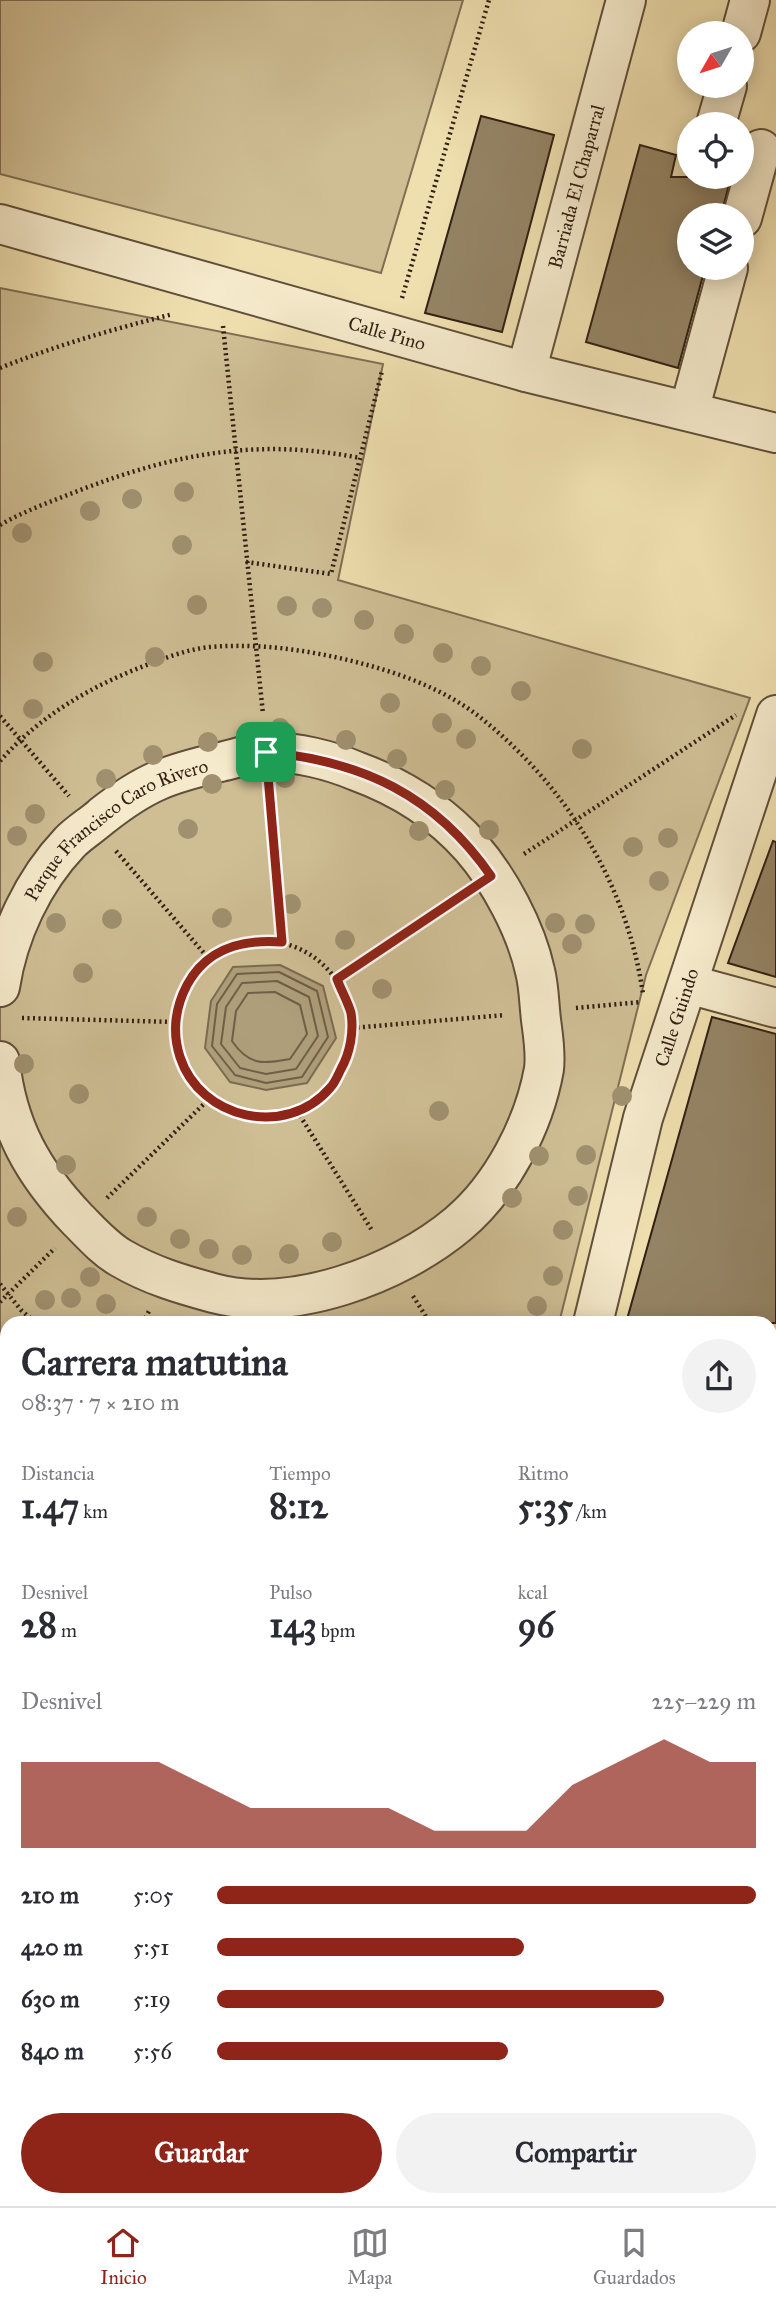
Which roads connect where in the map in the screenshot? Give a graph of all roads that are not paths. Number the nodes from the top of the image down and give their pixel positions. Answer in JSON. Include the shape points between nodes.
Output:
{"nodes":[{"id":1,"x":626,"y":0,"type":"edge"},
{"id":2,"x":750,"y":0,"type":"edge"},
{"id":3,"x":744,"y":21,"type":"edge"},
{"id":4,"x":760,"y":148,"type":"edge"},
{"id":5,"x":746,"y":203,"type":"edge"},
{"id":6,"x":0,"y":224,"type":"edge"},
{"id":7,"x":725,"y":280,"type":"edge"},
{"id":8,"x":526,"y":372,"type":"junction"},
{"id":9,"x":689,"y":411,"type":"junction"},
{"id":10,"x":776,"y":433,"type":"edge"},
{"id":11,"x":765,"y":728,"type":"edge"},
{"id":12,"x":688,"y":984,"type":"junction"},
{"id":13,"x":7,"y":1002,"type":"edge"},
{"id":14,"x":776,"y":1008,"type":"edge"},
{"id":15,"x":0,"y":1061,"type":"edge"},
{"id":16,"x":595,"y":1316,"type":"edge"}],
"edges":[{"from":1,"to":8,"type":"street","name":"Barriada El Chaparral"},
{"from":2,"to":3,"type":"street"},
{"from":4,"to":5,"type":"street"},
{"from":6,"to":8,"type":"street","name":"Calle Pino"},
{"from":7,"to":9,"type":"street"},
{"from":8,"to":9,"type":"street","name":"Calle Pino"},
{"from":9,"to":10,"type":"street","name":"Calle Pino"},
{"from":11,"to":12,"type":"street","name":"Calle Guindo"},
{"from":12,"to":14,"type":"street"},
{"from":12,"to":16,"type":"street","name":"Calle Guindo","via":[[643,1118]]},
{"from":13,"to":15,"type":"street","name":"Parque Francisco Caro Rivero","via":[[5,958],[25,908],[72,840],[141,787],[163,777],[266,752],[295,755],[337,763],[385,781],[433,811],[472,848],[526,937],[536,974],[545,1065],[536,1100],[511,1157],[491,1187],[447,1234],[395,1266],[335,1288],[247,1298],[163,1279],[116,1256],[57,1197],[29,1158],[17,1132]]}]}
